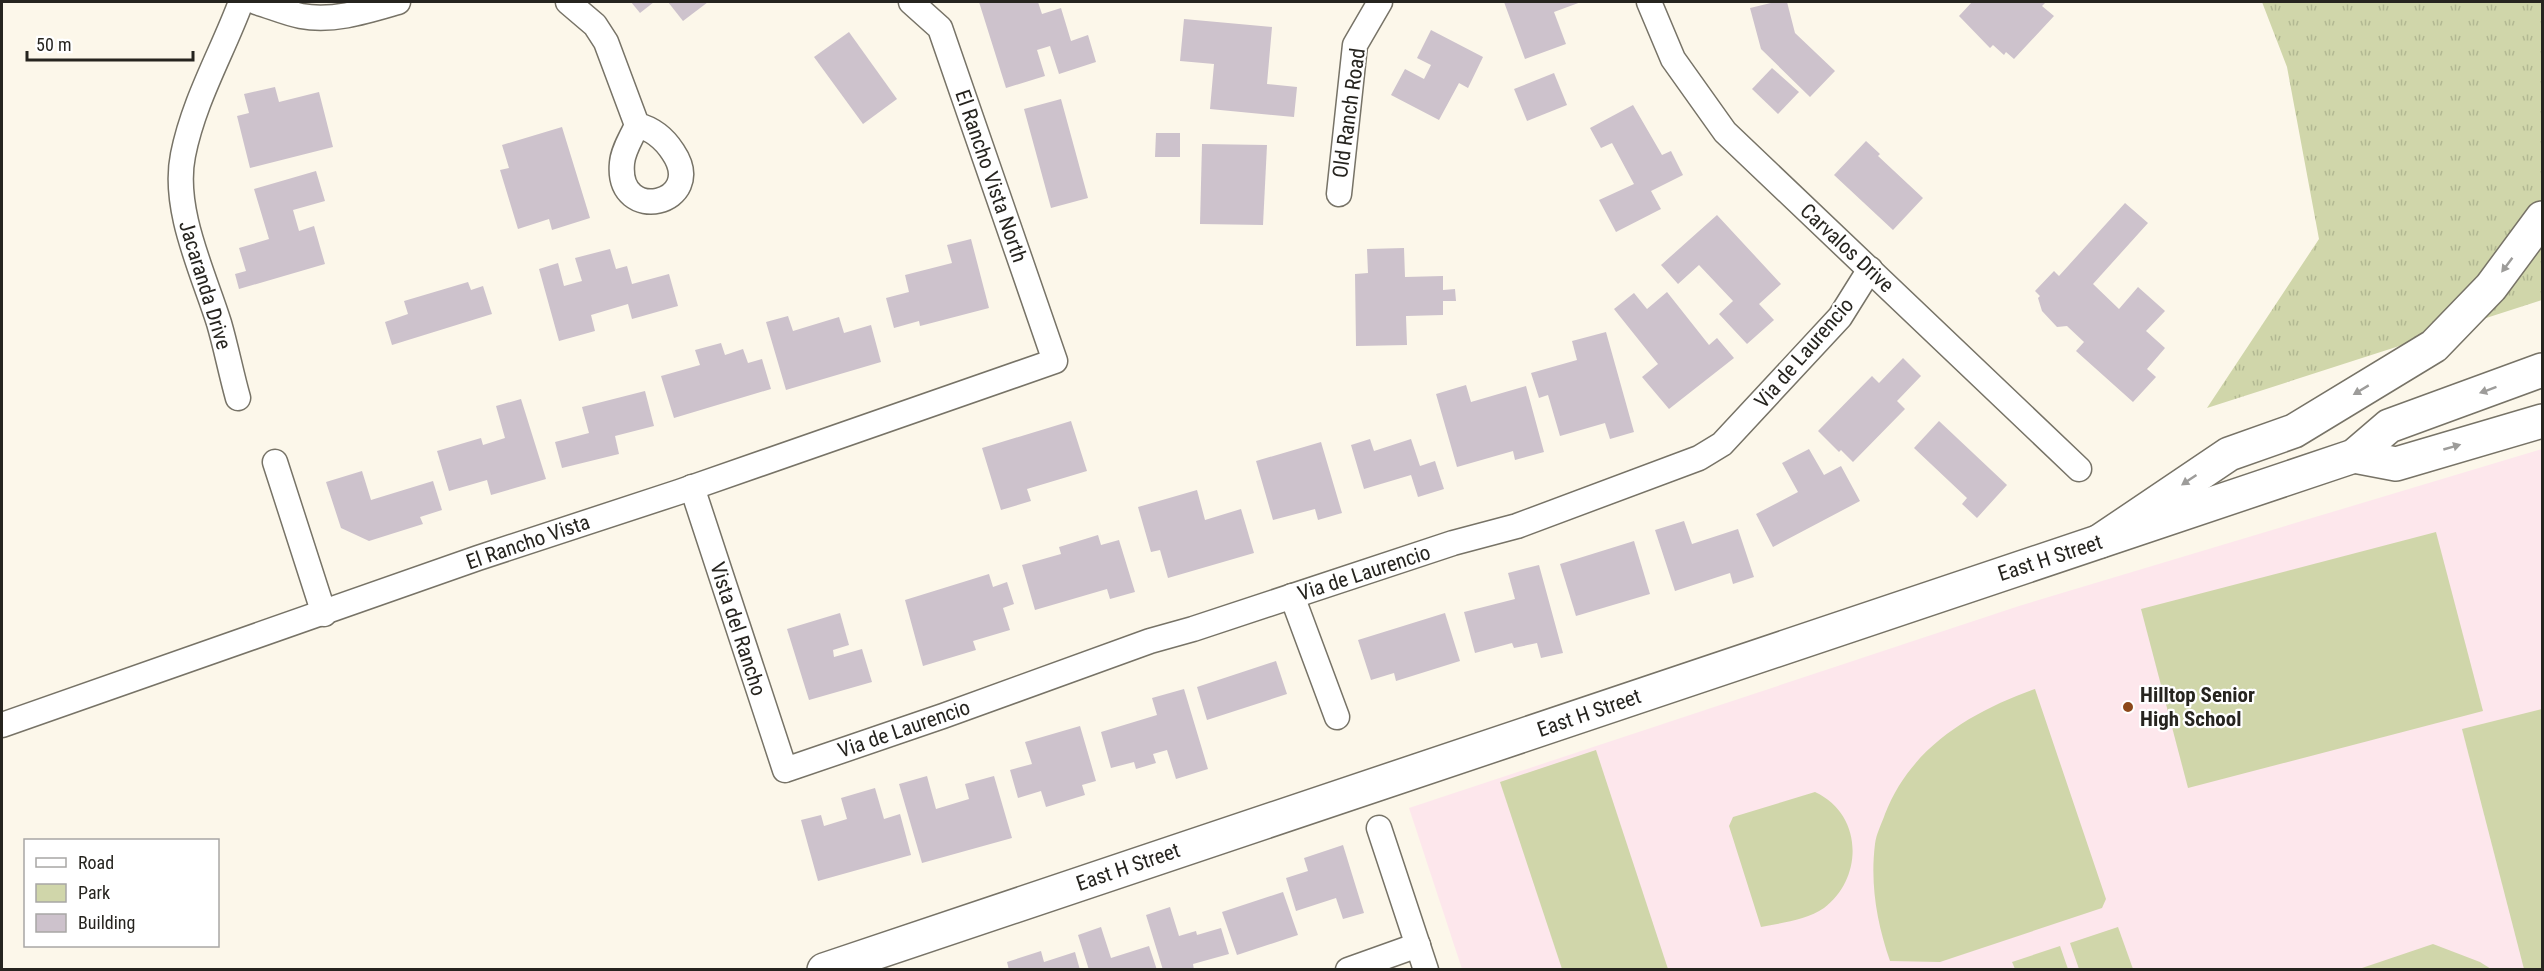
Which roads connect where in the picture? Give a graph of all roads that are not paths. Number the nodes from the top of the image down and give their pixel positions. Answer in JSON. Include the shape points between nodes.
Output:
{"nodes":[{"id":1,"x":241,"y":2,"type":"edge"},
{"id":2,"x":256,"y":2,"type":"edge"},
{"id":3,"x":399,"y":2,"type":"edge"},
{"id":4,"x":568,"y":2,"type":"edge"},
{"id":5,"x":910,"y":2,"type":"edge"},
{"id":6,"x":1380,"y":2,"type":"edge"},
{"id":7,"x":1649,"y":2,"type":"edge"},
{"id":8,"x":637,"y":125,"type":"dead end"},
{"id":9,"x":1339,"y":194,"type":"dead end"},
{"id":10,"x":2542,"y":218,"type":"edge"},
{"id":11,"x":1870,"y":269,"type":"junction"},
{"id":12,"x":1055,"y":361,"type":"joint"},
{"id":13,"x":2542,"y":370,"type":"edge"},
{"id":14,"x":238,"y":398,"type":"dead end"},
{"id":15,"x":2542,"y":421,"type":"edge"},
{"id":16,"x":2354,"y":456,"type":"junction"},
{"id":17,"x":275,"y":462,"type":"dead end"},
{"id":18,"x":2079,"y":469,"type":"dead end"},
{"id":19,"x":692,"y":487,"type":"junction"},
{"id":20,"x":2100,"y":541,"type":"junction"},
{"id":21,"x":1292,"y":596,"type":"junction"},
{"id":22,"x":324,"y":614,"type":"junction"},
{"id":23,"x":1336,"y":717,"type":"dead end"},
{"id":24,"x":2,"y":725,"type":"edge"},
{"id":25,"x":785,"y":770,"type":"joint"},
{"id":26,"x":1379,"y":828,"type":"dead end"},
{"id":27,"x":1418,"y":945,"type":"junction"},
{"id":28,"x":824,"y":969,"type":"edge"},
{"id":29,"x":1348,"y":969,"type":"edge"},
{"id":30,"x":1426,"y":969,"type":"edge"}],
"edges":[{"from":1,"to":14,"type":"street","name":"Jacaranda Drive","via":[[197,103],[182,157],[183,212],[220,325]]},
{"from":2,"to":3,"type":"street","via":[[297,15],[322,17],[360,14]]},
{"from":4,"to":8,"type":"street","via":[[595,25],[606,42]]},
{"from":5,"to":12,"type":"street","name":"El Rancho Vista North","via":[[940,28]]},
{"from":6,"to":9,"type":"street","name":"Old Ranch Road","via":[[1355,45]]},
{"from":7,"to":11,"type":"street","name":"Carvalos Drive","via":[[1673,59],[1725,132]]},
{"from":10,"to":20,"type":"main road","one_way":true,"via":[[2491,287],[2434,346],[2294,431],[2229,454]]},
{"from":11,"to":18,"type":"street","name":"Carvalos Drive"},
{"from":11,"to":21,"type":"street","name":"Via de Laurencio","via":[[1840,317],[1722,444],[1699,458],[1517,526]]},
{"from":12,"to":19,"type":"street","name":"El Rancho Vista"},
{"from":13,"to":16,"type":"main road","name":"East H Street","one_way":true,"via":[[2389,426]]},
{"from":16,"to":15,"type":"main road","name":"East H Street","one_way":true,"via":[[2396,464]]},
{"from":16,"to":20,"type":"main road","name":"East H Street"},
{"from":17,"to":22,"type":"street"},
{"from":19,"to":22,"type":"street","name":"El Rancho Vista"},
{"from":19,"to":25,"type":"street","name":"Vista del Rancho"},
{"from":20,"to":28,"type":"main road","name":"East H Street"},
{"from":21,"to":23,"type":"street"},
{"from":21,"to":25,"type":"street","name":"Via de Laurencio","via":[[1150,641]]},
{"from":22,"to":24,"type":"street","name":"El Rancho Vista"},
{"from":26,"to":27,"type":"street"},
{"from":27,"to":29,"type":"street"},
{"from":27,"to":30,"type":"street"}]}
